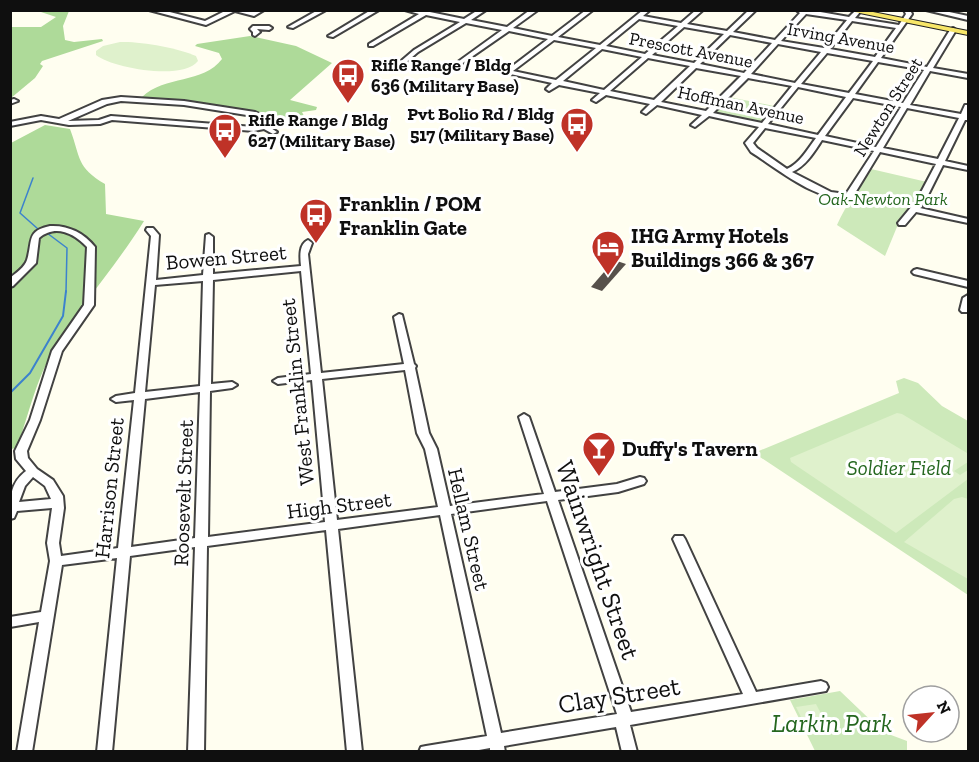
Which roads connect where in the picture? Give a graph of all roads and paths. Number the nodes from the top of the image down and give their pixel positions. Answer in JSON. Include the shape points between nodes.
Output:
{"nodes":[{"id":1,"x":152,"y":10,"type":"edge"},
{"id":2,"x":235,"y":10,"type":"edge"},
{"id":3,"x":261,"y":10,"type":"edge"},
{"id":4,"x":323,"y":10,"type":"edge"},
{"id":5,"x":376,"y":10,"type":"edge"},
{"id":6,"x":408,"y":10,"type":"edge"},
{"id":7,"x":483,"y":10,"type":"edge"},
{"id":8,"x":535,"y":10,"type":"edge"},
{"id":9,"x":590,"y":10,"type":"edge"},
{"id":10,"x":647,"y":10,"type":"edge"},
{"id":11,"x":700,"y":10,"type":"edge"},
{"id":12,"x":753,"y":10,"type":"edge"},
{"id":13,"x":848,"y":10,"type":"edge"},
{"id":14,"x":929,"y":10,"type":"edge"},
{"id":15,"x":802,"y":11,"type":"edge"},
{"id":16,"x":427,"y":12,"type":"edge"},
{"id":17,"x":857,"y":12,"type":"junction"},
{"id":18,"x":638,"y":17,"type":"junction"},
{"id":19,"x":905,"y":18,"type":"edge"},
{"id":20,"x":969,"y":18,"type":"edge"},
{"id":21,"x":851,"y":20,"type":"junction"},
{"id":22,"x":465,"y":21,"type":"junction"},
{"id":23,"x":683,"y":25,"type":"junction"},
{"id":24,"x":291,"y":27,"type":"dead end"},
{"id":25,"x":269,"y":28,"type":"dead end"},
{"id":26,"x":507,"y":29,"type":"junction"},
{"id":27,"x":953,"y":30,"type":"junction"},
{"id":28,"x":729,"y":33,"type":"junction"},
{"id":29,"x":969,"y":33,"type":"edge"},
{"id":30,"x":255,"y":34,"type":"dead end"},
{"id":31,"x":331,"y":36,"type":"dead end"},
{"id":32,"x":552,"y":38,"type":"junction"},
{"id":33,"x":776,"y":42,"type":"junction"},
{"id":34,"x":371,"y":45,"type":"dead end"},
{"id":35,"x":601,"y":47,"type":"junction"},
{"id":36,"x":824,"y":51,"type":"junction"},
{"id":37,"x":647,"y":56,"type":"junction"},
{"id":38,"x":877,"y":60,"type":"junction"},
{"id":39,"x":414,"y":63,"type":"dead end"},
{"id":40,"x":457,"y":65,"type":"dead end"},
{"id":41,"x":696,"y":66,"type":"junction"},
{"id":42,"x":929,"y":69,"type":"junction"},
{"id":43,"x":745,"y":75,"type":"junction"},
{"id":44,"x":969,"y":76,"type":"edge"},
{"id":45,"x":557,"y":83,"type":"junction"},
{"id":46,"x":797,"y":85,"type":"junction"},
{"id":47,"x":549,"y":89,"type":"dead end"},
{"id":48,"x":605,"y":92,"type":"junction"},
{"id":49,"x":851,"y":96,"type":"junction"},
{"id":50,"x":596,"y":100,"type":"dead end"},
{"id":51,"x":655,"y":103,"type":"junction"},
{"id":52,"x":906,"y":106,"type":"junction"},
{"id":53,"x":969,"y":107,"type":"edge"},
{"id":54,"x":646,"y":112,"type":"dead end"},
{"id":55,"x":708,"y":114,"type":"junction"},
{"id":56,"x":966,"y":117,"type":"edge"},
{"id":57,"x":61,"y":121,"type":"junction"},
{"id":58,"x":10,"y":124,"type":"edge"},
{"id":59,"x":695,"y":125,"type":"dead end"},
{"id":60,"x":763,"y":125,"type":"junction"},
{"id":61,"x":265,"y":127,"type":"junction"},
{"id":62,"x":273,"y":132,"type":"dead end"},
{"id":63,"x":820,"y":137,"type":"junction"},
{"id":64,"x":879,"y":149,"type":"junction"},
{"id":65,"x":941,"y":162,"type":"junction"},
{"id":66,"x":969,"y":168,"type":"edge"},
{"id":67,"x":788,"y":171,"type":"junction"},
{"id":68,"x":914,"y":209,"type":"junction"},
{"id":69,"x":969,"y":221,"type":"edge"},
{"id":70,"x":902,"y":223,"type":"dead end"},
{"id":71,"x":150,"y":230,"type":"dead end"},
{"id":72,"x":208,"y":237,"type":"dead end"},
{"id":73,"x":308,"y":243,"type":"dead end"},
{"id":74,"x":306,"y":268,"type":"junction"},
{"id":75,"x":917,"y":272,"type":"dead end"},
{"id":76,"x":207,"y":277,"type":"junction"},
{"id":77,"x":151,"y":283,"type":"junction"},
{"id":78,"x":10,"y":284,"type":"edge"},
{"id":79,"x":969,"y":284,"type":"edge"},
{"id":80,"x":969,"y":298,"type":"edge"},
{"id":81,"x":964,"y":310,"type":"dead end"},
{"id":82,"x":399,"y":317,"type":"dead end"},
{"id":83,"x":411,"y":366,"type":"junction"},
{"id":84,"x":317,"y":376,"type":"junction"},
{"id":85,"x":278,"y":381,"type":"dead end"},
{"id":86,"x":232,"y":385,"type":"dead end"},
{"id":87,"x":205,"y":389,"type":"junction"},
{"id":88,"x":139,"y":396,"type":"junction"},
{"id":89,"x":116,"y":399,"type":"dead end"},
{"id":90,"x":524,"y":417,"type":"dead end"},
{"id":91,"x":33,"y":472,"type":"junction"},
{"id":92,"x":634,"y":483,"type":"dead end"},
{"id":93,"x":551,"y":496,"type":"junction"},
{"id":94,"x":58,"y":502,"type":"junction"},
{"id":95,"x":12,"y":511,"type":"edge"},
{"id":96,"x":445,"y":511,"type":"junction"},
{"id":97,"x":332,"y":526,"type":"junction"},
{"id":98,"x":680,"y":539,"type":"dead end"},
{"id":99,"x":201,"y":542,"type":"junction"},
{"id":100,"x":124,"y":552,"type":"junction"},
{"id":101,"x":56,"y":561,"type":"junction"},
{"id":102,"x":46,"y":616,"type":"junction"},
{"id":103,"x":10,"y":622,"type":"edge"},
{"id":104,"x":821,"y":687,"type":"dead end"},
{"id":105,"x":752,"y":698,"type":"junction"},
{"id":106,"x":623,"y":719,"type":"junction"},
{"id":107,"x":497,"y":746,"type":"edge"},
{"id":108,"x":24,"y":752,"type":"edge"},
{"id":109,"x":104,"y":752,"type":"edge"},
{"id":110,"x":196,"y":752,"type":"edge"},
{"id":111,"x":355,"y":752,"type":"edge"},
{"id":112,"x":426,"y":752,"type":"edge"},
{"id":113,"x":630,"y":752,"type":"edge"}],
"edges":[{"from":1,"to":2,"type":"street","via":[[206,23]]},
{"from":2,"to":3,"type":"street","via":[[254,14]]},
{"from":4,"to":24,"type":"street"},
{"from":5,"to":31,"type":"street"},
{"from":6,"to":16,"type":"street","name":"Prescott Avenue"},
{"from":7,"to":22,"type":"street"},
{"from":8,"to":26,"type":"street"},
{"from":9,"to":32,"type":"street"},
{"from":10,"to":18,"type":"street"},
{"from":11,"to":23,"type":"street"},
{"from":12,"to":28,"type":"street"},
{"from":13,"to":17,"type":"main road"},
{"from":14,"to":20,"type":"street"},
{"from":15,"to":21,"type":"street"},
{"from":15,"to":33,"type":"street"},
{"from":16,"to":22,"type":"street","name":"Prescott Avenue"},
{"from":16,"to":34,"type":"street"},
{"from":17,"to":19,"type":"main road"},
{"from":17,"to":21,"type":"street"},
{"from":18,"to":23,"type":"street","name":"Irving Avenue"},
{"from":18,"to":35,"type":"street"},
{"from":19,"to":21,"type":"street"},
{"from":19,"to":27,"type":"main road"},
{"from":19,"to":38,"type":"street"},
{"from":21,"to":36,"type":"street"},
{"from":22,"to":26,"type":"street","name":"Prescott Avenue"},
{"from":22,"to":39,"type":"street","via":[[402,63]]},
{"from":23,"to":28,"type":"street","name":"Irving Avenue"},
{"from":23,"to":37,"type":"street"},
{"from":25,"to":30,"type":"street","via":[[255,27]]},
{"from":26,"to":32,"type":"street","name":"Prescott Avenue"},
{"from":26,"to":40,"type":"street"},
{"from":27,"to":29,"type":"main road"},
{"from":27,"to":42,"type":"street","name":"Newton Street"},
{"from":28,"to":33,"type":"street","name":"Irving Avenue"},
{"from":28,"to":41,"type":"street"},
{"from":32,"to":35,"type":"street","name":"Prescott Avenue"},
{"from":32,"to":45,"type":"street","name":"Hoffman Avenue","via":[[508,72]]},
{"from":33,"to":36,"type":"street","name":"Irving Avenue"},
{"from":33,"to":43,"type":"street"},
{"from":35,"to":37,"type":"street","name":"Prescott Avenue"},
{"from":35,"to":45,"type":"street"},
{"from":36,"to":38,"type":"street","name":"Irving Avenue"},
{"from":36,"to":46,"type":"street"},
{"from":37,"to":41,"type":"street","name":"Prescott Avenue"},
{"from":37,"to":48,"type":"street"},
{"from":38,"to":42,"type":"street","name":"Irving Avenue"},
{"from":38,"to":49,"type":"street"},
{"from":41,"to":43,"type":"street","name":"Prescott Avenue"},
{"from":41,"to":51,"type":"street"},
{"from":42,"to":44,"type":"street","name":"Irving Avenue"},
{"from":42,"to":52,"type":"street","name":"Newton Street"},
{"from":43,"to":46,"type":"street","name":"Prescott Avenue"},
{"from":43,"to":55,"type":"street"},
{"from":45,"to":47,"type":"street"},
{"from":45,"to":48,"type":"street","name":"Hoffman Avenue"},
{"from":46,"to":49,"type":"street","name":"Prescott Avenue"},
{"from":46,"to":60,"type":"street"},
{"from":48,"to":50,"type":"street"},
{"from":48,"to":51,"type":"street","name":"Hoffman Avenue"},
{"from":49,"to":52,"type":"street","name":"Prescott Avenue"},
{"from":49,"to":63,"type":"street"},
{"from":51,"to":54,"type":"street"},
{"from":51,"to":55,"type":"street","name":"Hoffman Avenue"},
{"from":52,"to":56,"type":"street","name":"Prescott Avenue"},
{"from":52,"to":64,"type":"street","name":"Newton Street"},
{"from":53,"to":56,"type":"street"},
{"from":55,"to":59,"type":"street"},
{"from":55,"to":60,"type":"street","name":"Hoffman Avenue"},
{"from":56,"to":65,"type":"street"},
{"from":57,"to":58,"type":"street","via":[[41,118]]},
{"from":57,"to":61,"type":"street","via":[[100,122],[111,118]]},
{"from":57,"to":61,"type":"street","via":[[105,102],[129,99],[255,114],[263,119]]},
{"from":60,"to":63,"type":"street","name":"Hoffman Avenue"},
{"from":60,"to":67,"type":"street","via":[[749,144]]},
{"from":61,"to":62,"type":"street"},
{"from":63,"to":64,"type":"street","name":"Hoffman Avenue"},
{"from":63,"to":67,"type":"street","via":[[797,167]]},
{"from":64,"to":65,"type":"street","name":"Hoffman Avenue"},
{"from":64,"to":67,"type":"street","name":"Newton Street","via":[[846,198],[828,195]]},
{"from":65,"to":66,"type":"street","name":"Hoffman Avenue"},
{"from":65,"to":68,"type":"street"},
{"from":68,"to":69,"type":"street"},
{"from":68,"to":70,"type":"street"},
{"from":71,"to":77,"type":"street","name":"Harrison Street","via":[[154,235]]},
{"from":72,"to":76,"type":"street","name":"Roosevelt Street"},
{"from":73,"to":74,"type":"street","name":"West Franklin Street","via":[[304,254]]},
{"from":74,"to":76,"type":"street","name":"Bowen Street"},
{"from":74,"to":84,"type":"street","name":"West Franklin Street"},
{"from":75,"to":79,"type":"street"},
{"from":76,"to":77,"type":"street","name":"Bowen Street"},
{"from":76,"to":87,"type":"street","name":"Roosevelt Street"},
{"from":77,"to":88,"type":"street","name":"Harrison Street"},
{"from":78,"to":91,"type":"street","via":[[31,263],[35,237],[43,230],[64,229],[92,247],[89,305],[57,351],[22,447],[22,459]]},
{"from":80,"to":81,"type":"street"},
{"from":82,"to":83,"type":"street","name":"Hellam Street"},
{"from":83,"to":84,"type":"street"},
{"from":83,"to":96,"type":"street","name":"Hellam Street","via":[[423,433],[431,449]]},
{"from":84,"to":85,"type":"street"},
{"from":84,"to":97,"type":"street","name":"West Franklin Street"},
{"from":86,"to":87,"type":"street"},
{"from":87,"to":88,"type":"street"},
{"from":87,"to":99,"type":"street","name":"Roosevelt Street"},
{"from":88,"to":89,"type":"street"},
{"from":88,"to":100,"type":"street","name":"Harrison Street"},
{"from":90,"to":93,"type":"street","name":"Wainwright Street"},
{"from":91,"to":94,"type":"street","via":[[49,483]]},
{"from":91,"to":95,"type":"street","via":[[20,482]]},
{"from":92,"to":93,"type":"street","name":"High Street"},
{"from":93,"to":96,"type":"street","name":"High Street"},
{"from":93,"to":106,"type":"street","name":"Wainwright Street"},
{"from":94,"to":95,"type":"street"},
{"from":94,"to":101,"type":"street","via":[[53,543]]},
{"from":96,"to":97,"type":"street","name":"High Street"},
{"from":96,"to":107,"type":"street","name":"Hellam Street"},
{"from":97,"to":99,"type":"street","name":"High Street"},
{"from":97,"to":111,"type":"street","name":"West Franklin Street"},
{"from":98,"to":105,"type":"street"},
{"from":99,"to":100,"type":"street","name":"High Street"},
{"from":99,"to":110,"type":"street","name":"Roosevelt Street"},
{"from":100,"to":101,"type":"street","name":"High Street"},
{"from":100,"to":109,"type":"street","name":"Harrison Street"},
{"from":101,"to":102,"type":"street"},
{"from":102,"to":103,"type":"street"},
{"from":102,"to":108,"type":"street"},
{"from":104,"to":105,"type":"street","name":"Clay Street"},
{"from":105,"to":106,"type":"street","name":"Clay Street"},
{"from":106,"to":107,"type":"street","name":"Clay Street"},
{"from":106,"to":113,"type":"street","name":"Wainwright Street"},
{"from":107,"to":112,"type":"street","name":"Clay Street"}]}
